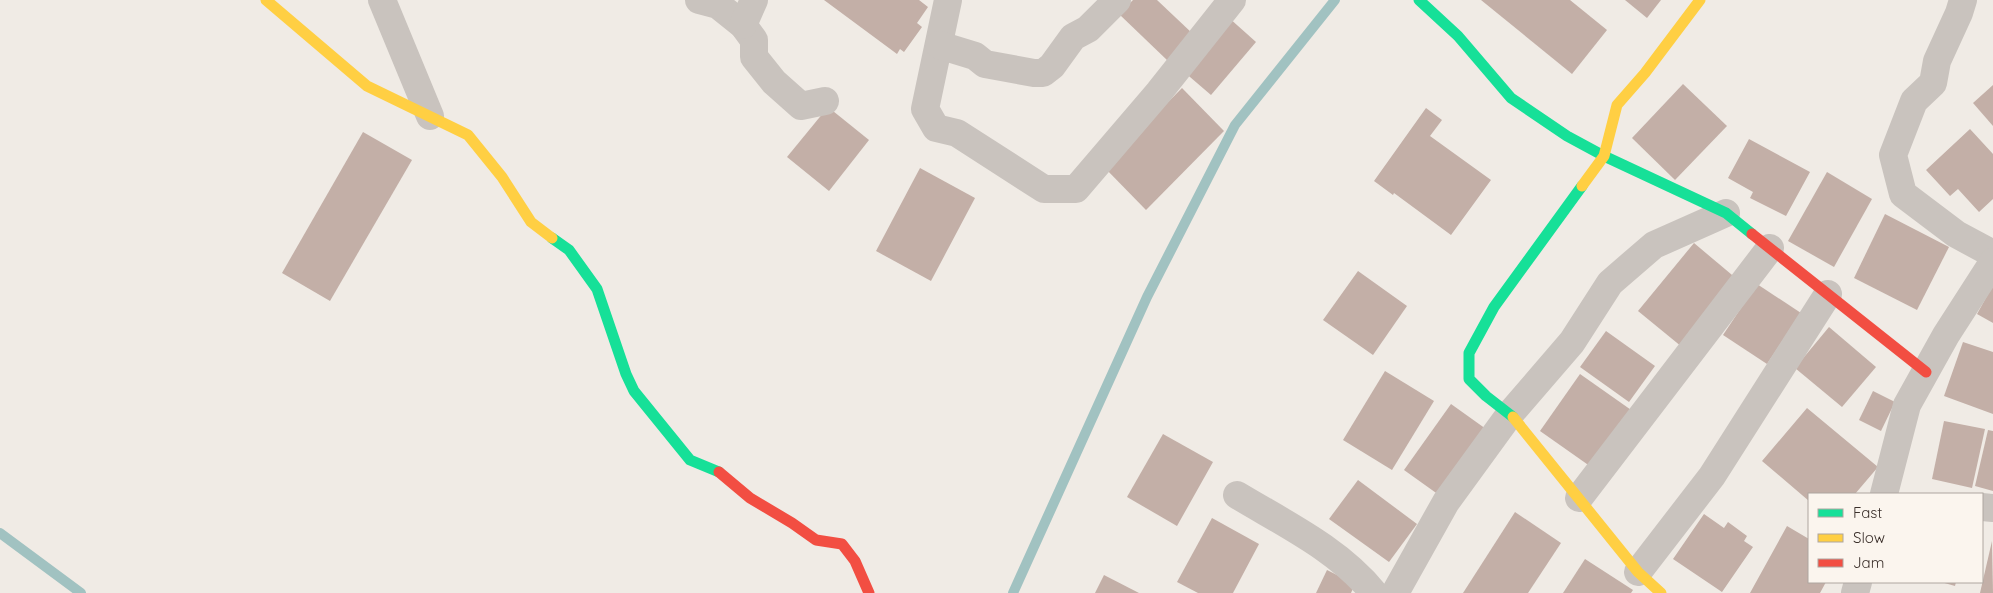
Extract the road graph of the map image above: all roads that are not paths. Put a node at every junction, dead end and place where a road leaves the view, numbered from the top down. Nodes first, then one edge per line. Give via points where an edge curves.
1 (266, 0) edge
2 (382, 0) edge
3 (699, 0) edge
4 (754, 0) edge
5 (948, 0) edge
6 (1117, 0) edge
7 (1232, 0) edge
8 (1419, 0) edge
9 (1700, 0) edge
10 (1963, 0) edge
11 (744, 25) junction
12 (939, 45) junction
13 (825, 101) dead end
14 (430, 116) junction
15 (1604, 156) junction
16 (1726, 213) junction
17 (1770, 248) junction
18 (1993, 254) edge
19 (1993, 262) edge
20 (1828, 294) junction
21 (1926, 372) junction
22 (1510, 414) junction
23 (1889, 493) edge
24 (1237, 495) dead end
25 (1579, 498) junction
26 (1638, 572) junction
27 (869, 593) edge
28 (1374, 593) edge
29 (1395, 593) edge
30 (1661, 593) edge

1 - 14 street via 367,86
2 - 14 street
3 - 11 street via 718,5
4 - 11 street
5 - 12 street
6 - 12 street via 1088,29 1073,37 1044,72 985,64 975,56
7 - 12 street via 1076,189 1044,189 958,133 936,128 925,110
8 - 15 street via 1458,36 1511,98 1566,136
9 - 15 street via 1617,105
10 - 18 street via 1937,61 1933,83 1914,100 1893,155 1904,194 1956,234
11 - 13 street via 754,40 754,57 774,82 801,106
14 - 27 street via 468,135 502,177 531,222 569,250 596,289 634,391 690,460 721,473 750,498 816,540 842,544 855,562
15 - 16 street
15 - 22 street via 1494,307 1468,353 1469,379
16 - 17 street
16 - 22 street via 1654,245 1610,283 1572,342
17 - 20 street
17 - 25 street
19 - 21 street
20 - 21 street
20 - 26 street via 1712,476
21 - 23 street via 1907,405
22 - 25 street
22 - 29 street via 1446,502
24 - 28 street via 1323,546 1360,576
25 - 26 street
26 - 30 street

